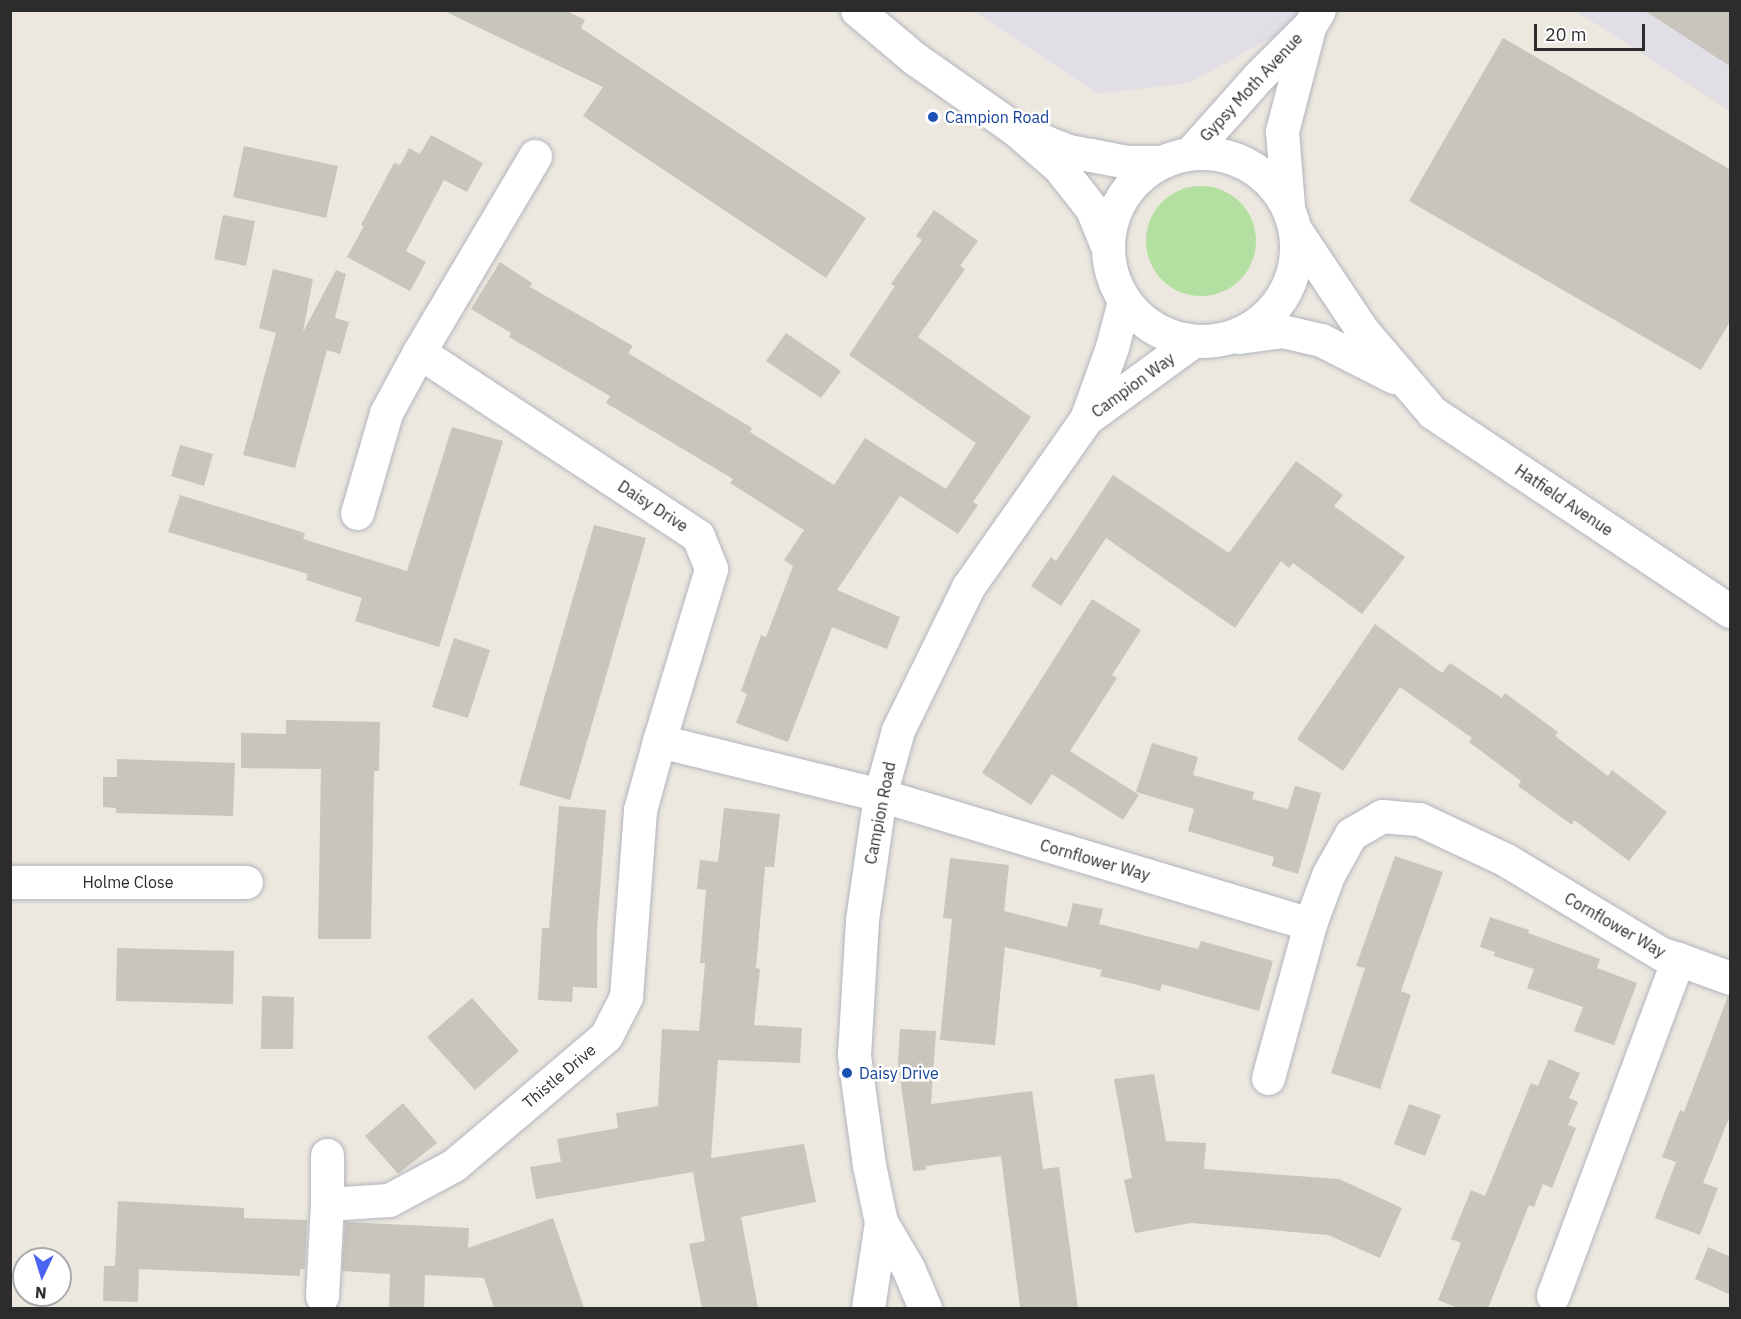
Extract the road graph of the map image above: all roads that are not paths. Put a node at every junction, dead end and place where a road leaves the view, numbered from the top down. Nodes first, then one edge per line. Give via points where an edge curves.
1 (857, 10) edge
2 (1314, 18) edge
3 (1015, 129) junction
4 (1193, 150) junction
5 (535, 156) dead end
6 (1159, 162) junction
7 (1292, 218) junction
8 (1106, 244) junction
9 (1124, 301) junction
10 (1227, 339) junction
11 (1192, 342) junction
12 (419, 352) junction
13 (1403, 381) junction
14 (1086, 419) junction
15 (357, 513) dead end
16 (1731, 611) edge
17 (659, 741) junction
18 (880, 795) junction
19 (10, 882) edge
20 (246, 882) dead end
21 (1310, 924) junction
22 (1678, 959) junction
23 (1731, 978) edge
24 (1268, 1078) dead end
25 (327, 1155) dead end
26 (327, 1204) junction
27 (880, 1222) junction
28 (322, 1296) dead end
29 (1553, 1296) dead end
30 (868, 1308) edge
31 (925, 1308) edge

1 - 3 street via 914,58
2 - 4 street, Gypsy Moth Avenue
2 - 7 street, Gypsy Moth Avenue via 1282,131
3 - 6 street via 1068,151 1126,162
3 - 8 street via 1071,181 1092,209
4 - 6 street
4 - 7 street via 1247,163 1267,177
5 - 12 street
6 - 8 street via 1136,178 1118,202
7 - 10 street via 1297,260 1284,296 1262,321
7 - 13 street, Hatfield Avenue via 1338,297
8 - 9 street via 1108,266
9 - 11 street via 1139,318 1164,334
9 - 14 street, Campion Way
10 - 11 street
10 - 13 street, Hatfield Avenue via 1282,331 1321,340
11 - 14 street, Campion Way
12 - 15 street via 386,413
12 - 17 street, Daisy Drive via 698,536 711,569
13 - 16 street, Hatfield Avenue via 1433,413
14 - 18 street, Campion Road via 968,587 898,730
17 - 18 street
17 - 26 street, Thistle Drive via 639,810 626,997 606,1036 454,1165 388,1200
18 - 21 street, Cornflower Way
18 - 27 street, Campion Road via 862,920 854,1055
19 - 20 street, Holme Close
21 - 22 street, Cornflower Way via 1328,874 1351,834 1382,816 1419,819 1506,860 1662,954
21 - 24 street, Cornflower Way
22 - 23 street
22 - 29 street, Cornflower Way
25 - 26 street
26 - 28 street
27 - 30 street, Campion Road
27 - 31 street, Campion Road via 909,1268

